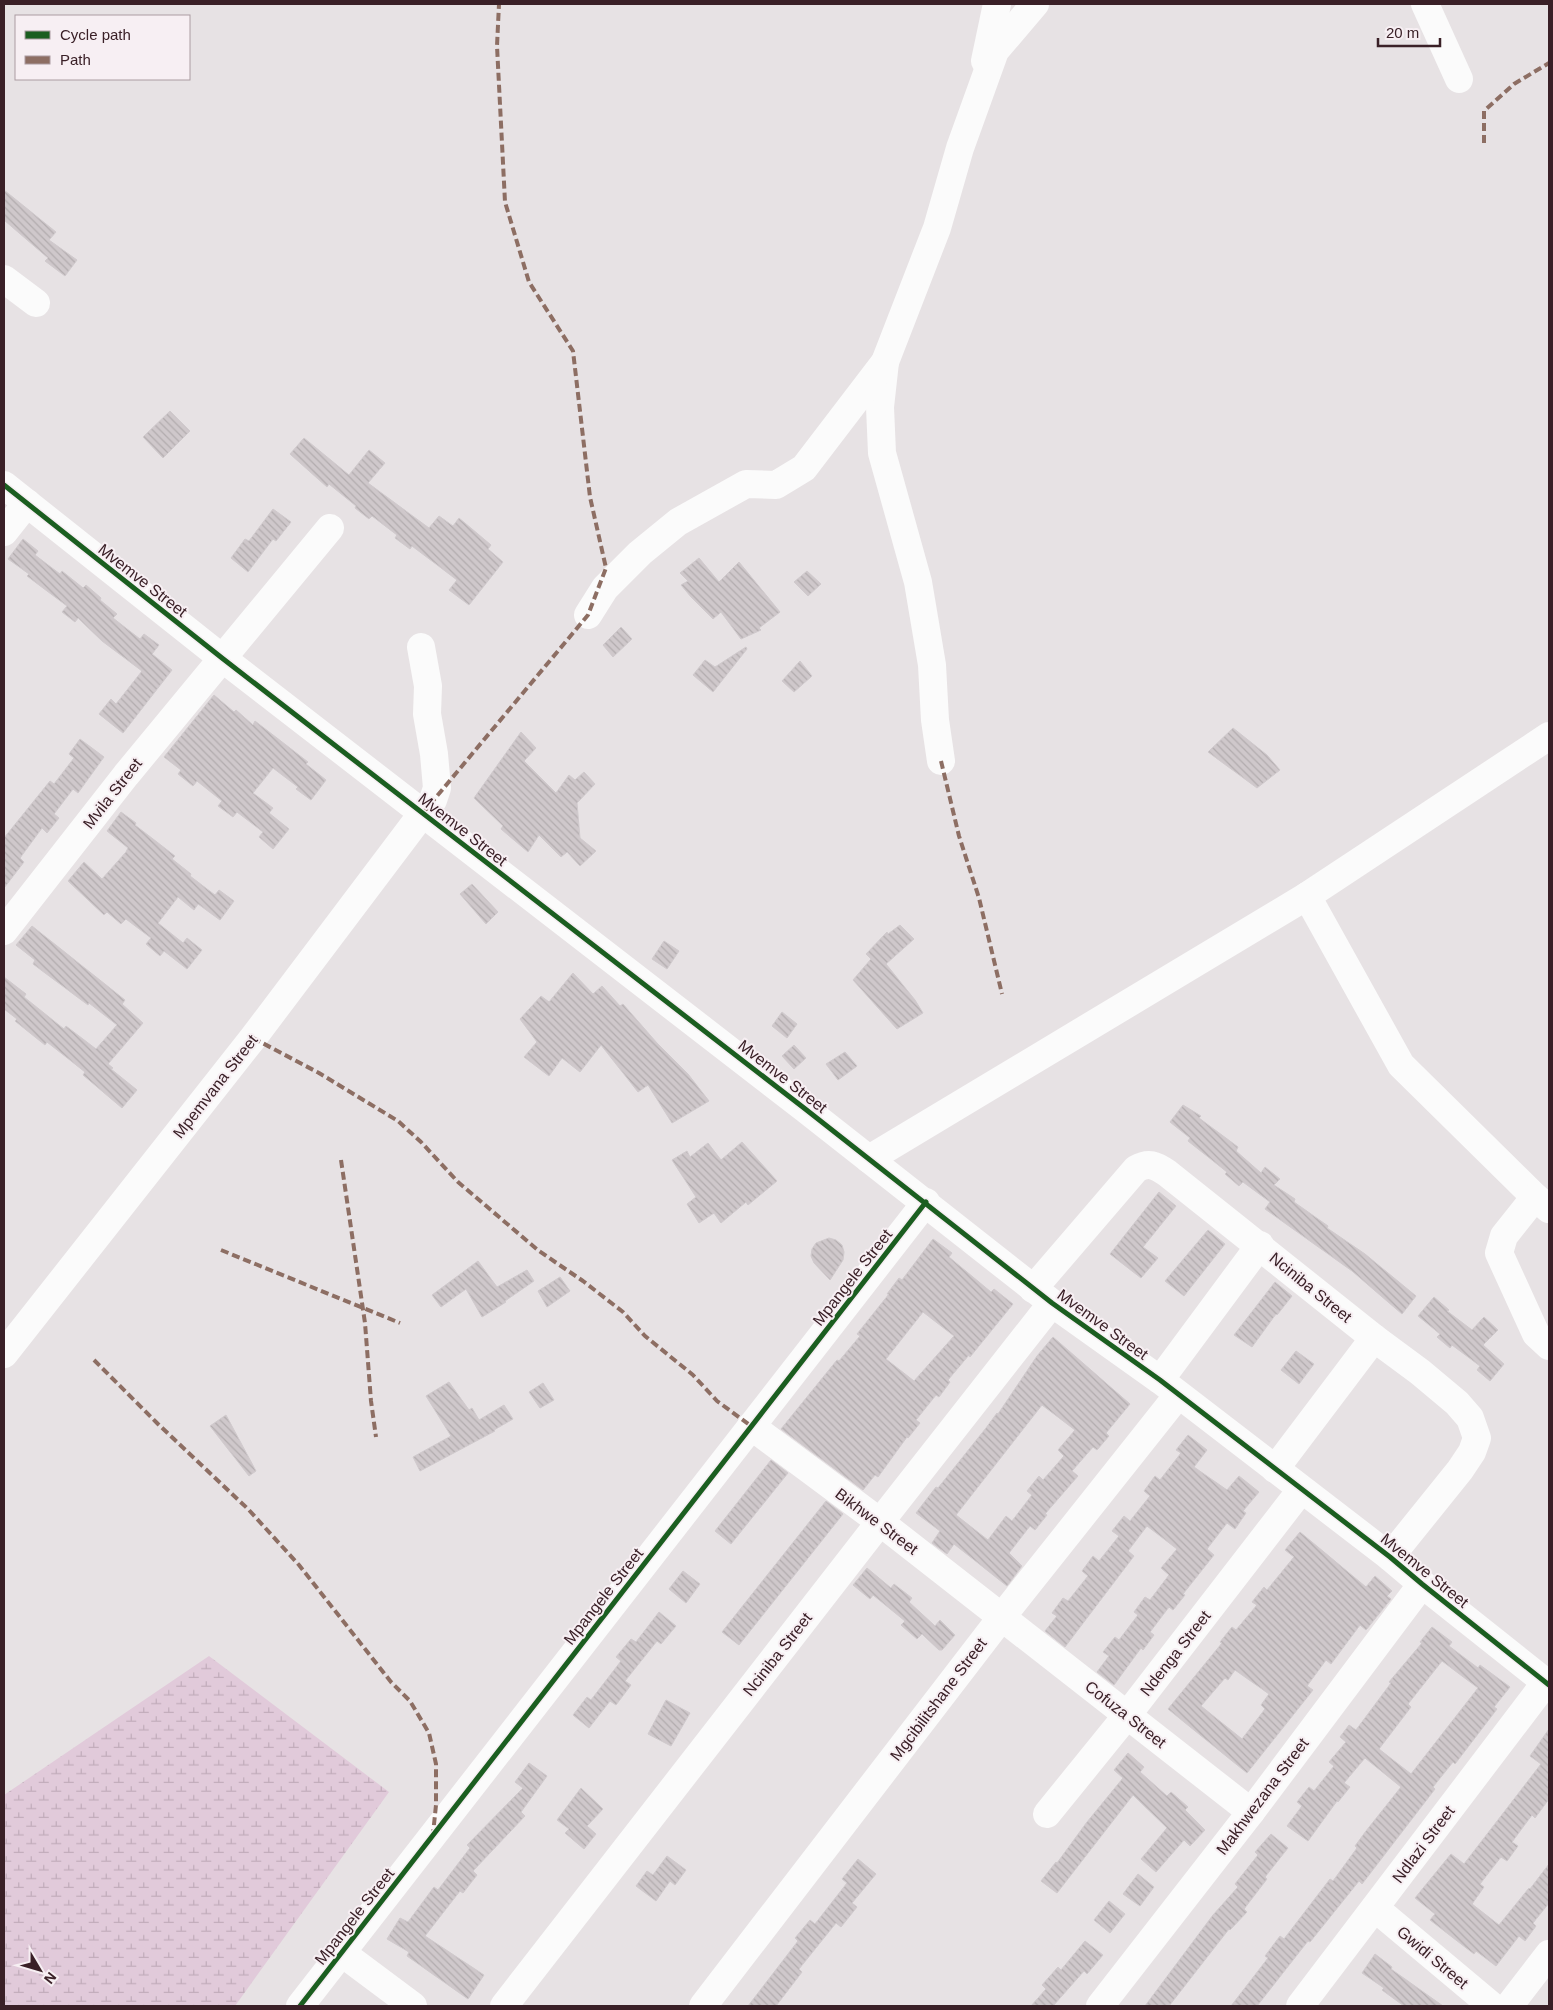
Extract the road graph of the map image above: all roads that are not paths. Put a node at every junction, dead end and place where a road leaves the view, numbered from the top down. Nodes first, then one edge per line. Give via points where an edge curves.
1 (997, 4) edge
2 (1035, 4) edge
3 (1425, 4) edge
4 (1459, 79) dead end
5 (982, 84) junction
6 (4, 280) edge
7 (36, 303) dead end
8 (884, 362) junction
9 (4, 485) edge
10 (27, 503) junction
11 (330, 528) dead end
12 (4, 532) edge
13 (588, 615) dead end
14 (421, 647) dead end
15 (222, 658) junction
16 (1549, 736) edge
17 (941, 761) dead end
18 (428, 807) junction
19 (1307, 896) junction
20 (8, 917) edge
21 (869, 1159) junction
22 (926, 1202) junction
23 (1542, 1203) edge
24 (1260, 1245) junction
25 (1042, 1296) junction
26 (1374, 1338) junction
27 (1549, 1346) edge
28 (4, 1354) edge
29 (1169, 1388) junction
30 (751, 1426) junction
31 (1275, 1469) junction
32 (1301, 1490) junction
33 (880, 1522) junction
34 (1390, 1557) junction
35 (1422, 1584) junction
36 (1000, 1618) junction
37 (1548, 1683) edge
38 (1128, 1714) junction
39 (1250, 1812) junction
40 (1047, 1814) dead end
41 (1375, 1908) junction
42 (342, 1953) junction
43 (1549, 1954) edge
44 (300, 2006) edge
45 (413, 2006) edge
46 (504, 2006) edge
47 (703, 2006) edge
48 (1100, 2006) edge
49 (1300, 2006) edge
50 (1492, 2006) edge
51 (1509, 2006) edge

1 - 5 street
2 - 5 street via 995,51
3 - 4 street
5 - 8 street via 937,228
6 - 7 street
8 - 13 street via 804,468 776,485 746,484 678,522 605,588
8 - 17 street via 880,407 882,453 918,582 932,665
9 - 10 street, Mvemve Street
10 - 12 street
10 - 15 street, Mvemve Street
11 - 15 street, Mvila Street
14 - 18 street via 428,686 427,714 437,788
15 - 18 street, Mvemve Street via 364,766
15 - 20 street, Mvila Street
16 - 19 street
18 - 21 street, Mvemve Street
18 - 28 street, Mpemvana Street via 253,1038
19 - 21 street
19 - 23 street via 1401,1065
21 - 22 street, Mvemve Street
22 - 25 street, Mvemve Street
22 - 30 street, Mpangele Street
23 - 27 street via 1504,1236 1499,1253 1536,1334
24 - 25 street, Nciniba Street via 1167,1173 1151,1164 1144,1164 1136,1169
24 - 26 street, Nciniba Street
24 - 29 street, Mgcibilitshane Street
25 - 29 street, Mvemve Street
25 - 33 street, Nciniba Street
26 - 31 street
26 - 34 street, Nciniba Street via 1457,1403 1470,1418 1477,1438 1460,1470
29 - 31 street, Mvemve Street
29 - 36 street, Mgcibilitshane Street
30 - 33 street, Bikhwe Street
30 - 42 street, Mpangele Street
31 - 32 street, Mvemve Street
32 - 34 street, Mvemve Street
32 - 38 street, Ndenga Street
33 - 36 street, Bikhwe Street
33 - 46 street, Nciniba Street
34 - 35 street, Mvemve Street
35 - 37 street, Mvemve Street
35 - 39 street, Makhwezana Street
36 - 38 street, Cofuza Street
36 - 47 street, Mgcibilitshane Street
37 - 41 street, Ndlazi Street
38 - 39 street, Cofuza Street
38 - 40 street, Ndenga Street
39 - 48 street, Makhwezana Street
41 - 49 street, Ndlazi Street
41 - 50 street, Gwidi Street
42 - 44 street, Mpangele Street
42 - 45 street, Mpangele Street
43 - 51 street

